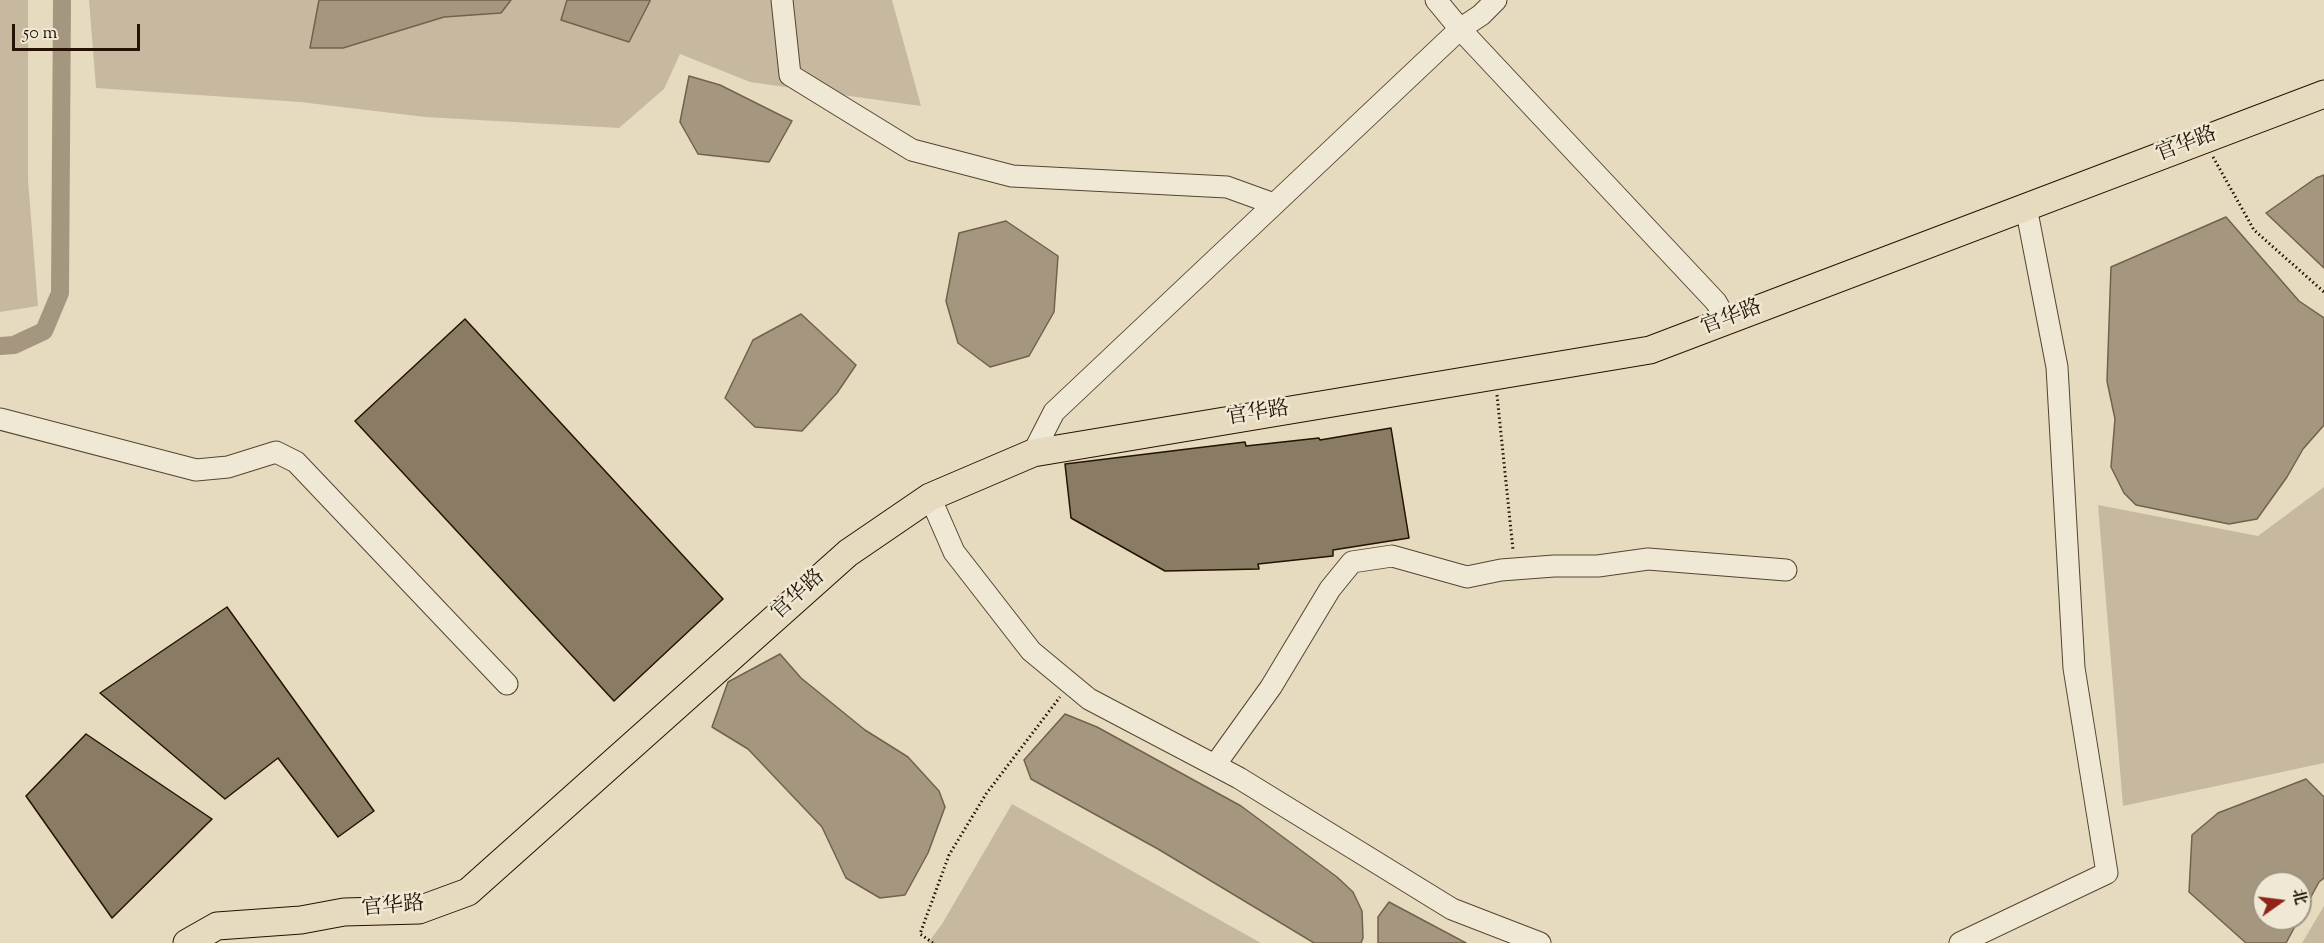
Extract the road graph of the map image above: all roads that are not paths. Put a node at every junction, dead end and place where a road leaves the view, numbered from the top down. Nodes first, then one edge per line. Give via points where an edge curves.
1 (782, 0) edge
2 (1436, 0) edge
3 (1496, 0) edge
4 (1460, 29) junction
5 (2324, 94) edge
6 (1274, 204) junction
7 (2026, 207) junction
8 (1727, 321) junction
9 (0, 419) edge
10 (1033, 453) junction
11 (930, 497) junction
12 (1786, 570) dead end
13 (507, 684) dead end
14 (1215, 765) junction
15 (302, 920) junction
16 (187, 943) edge
17 (258, 943) edge
18 (1540, 943) edge
19 (1959, 943) edge

1 - 6 street via 790,75 912,150 1012,176 1227,187
2 - 4 street
3 - 4 street
4 - 6 street
4 - 8 street via 1716,302
5 - 7 main road, 官华路
6 - 10 street via 1054,412
7 - 8 main road, 官华路
7 - 19 street via 2057,367 2074,668 2107,873
8 - 10 main road, 官华路 via 1650,350
9 - 13 street via 196,470 228,467 276,452 296,462
10 - 11 main road, 官华路
11 - 14 street via 954,552 1030,651 1089,699
11 - 15 main road, 官华路 via 848,553 468,892 419,910 344,912
12 - 14 street via 1648,559 1598,566 1515,569 1467,577 1392,556 1352,562 1330,589 1271,687
14 - 18 street via 1452,909
15 - 16 main road, 官华路 via 217,926
15 - 17 main road, 官华路

